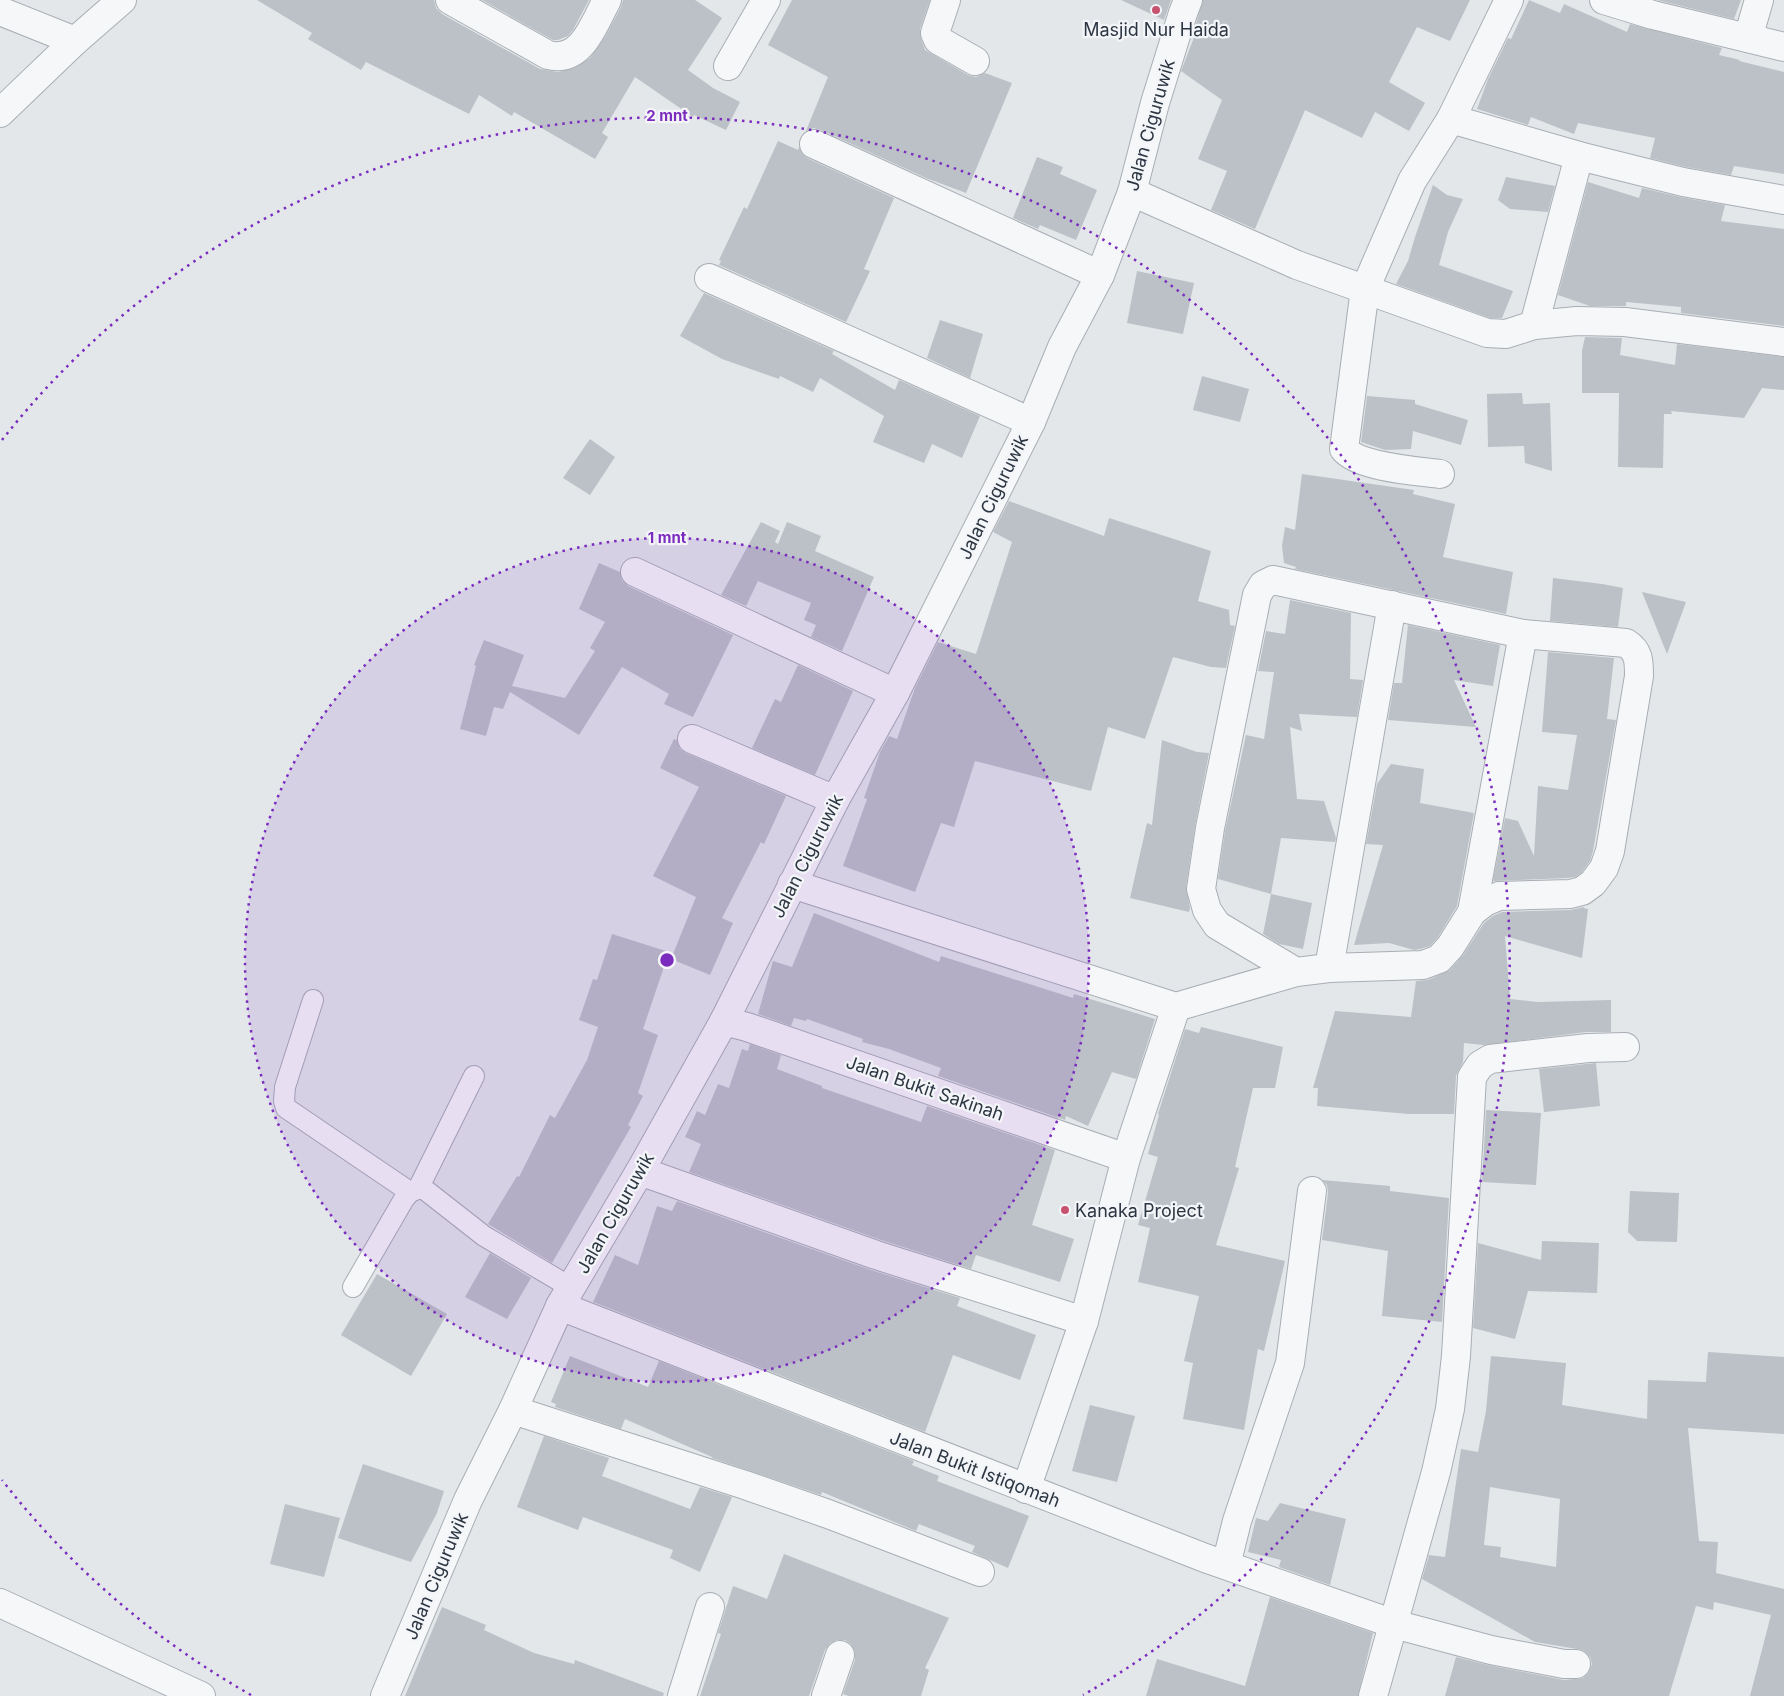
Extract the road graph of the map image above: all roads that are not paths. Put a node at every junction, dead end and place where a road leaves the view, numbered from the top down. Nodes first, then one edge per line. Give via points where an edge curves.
1 (122, 0) edge
2 (450, 0) edge
3 (607, 0) edge
4 (766, 0) edge
5 (946, 0) edge
6 (1188, 0) edge
7 (1509, 0) edge
8 (1607, 0) edge
9 (1760, 0) edge
10 (0, 11) edge
11 (1748, 38) junction
12 (75, 41) junction
13 (1784, 47) edge
14 (975, 61) dead end
15 (728, 66) dead end
16 (0, 113) edge
17 (1451, 119) junction
18 (814, 144) dead end
19 (1579, 156) junction
20 (1132, 192) junction
21 (1784, 200) edge
22 (1100, 275) junction
23 (709, 278) dead end
24 (1365, 289) junction
25 (1534, 325) junction
26 (1784, 342) edge
27 (1031, 422) junction
28 (1440, 474) dead end
29 (635, 572) dead end
30 (1392, 605) junction
31 (1523, 634) junction
32 (895, 693) junction
33 (692, 739) dead end
34 (835, 800) junction
35 (792, 884) junction
36 (1472, 912) junction
37 (1329, 968) junction
38 (1296, 972) junction
39 (313, 1000) dead end
40 (1176, 1007) junction
41 (724, 1021) junction
42 (1625, 1047) dead end
43 (474, 1076) dead end
44 (1126, 1158) junction
45 (640, 1171) junction
46 (414, 1190) junction
47 (1312, 1191) dead end
48 (353, 1287) dead end
49 (565, 1297) junction
50 (1084, 1321) junction
51 (513, 1410) junction
52 (1026, 1489) junction
53 (1226, 1565) junction
54 (980, 1572) dead end
55 (0, 1603) edge
56 (710, 1607) dead end
57 (1394, 1624) junction
58 (840, 1655) dead end
59 (1576, 1664) dead end
60 (202, 1696) edge
61 (385, 1696) edge
62 (682, 1696) edge
63 (826, 1696) edge
64 (1373, 1696) edge

1 - 12 street
2 - 3 street via 555,57 573,53 580,47
4 - 15 street
5 - 14 street via 935,33 938,40
6 - 20 street, Jalan Ciguruwik via 1155,103
7 - 17 street
8 - 11 street via 1653,15
9 - 11 street
10 - 12 street
11 - 13 street
12 - 16 street
17 - 19 street
17 - 24 street via 1417,170
18 - 22 street
19 - 21 street via 1683,182
19 - 25 street
20 - 22 street, Jalan Ciguruwik
20 - 24 street via 1297,265
22 - 27 street, Jalan Ciguruwik via 1062,347
23 - 27 street
24 - 25 street via 1487,333 1506,334
24 - 28 street via 1344,449 1348,454 1380,466
25 - 26 street via 1577,321 1625,322
27 - 32 street, Jalan Ciguruwik
29 - 32 street
30 - 31 street
30 - 37 street
30 - 38 street via 1273,580 1263,585 1257,595 1210,828 1202,889 1207,910 1217,925
31 - 36 street
31 - 36 street via 1626,642 1637,652 1639,676 1610,851 1604,868 1593,883 1582,890 1570,894 1500,896
32 - 34 street, Jalan Ciguruwik
33 - 34 street
34 - 35 street, Jalan Ciguruwik
35 - 40 street
35 - 41 street, Jalan Ciguruwik
36 - 37 street via 1439,959 1423,965
37 - 38 street
38 - 40 street
39 - 46 lane, Jalan Bukit Istiqomah via 285,1087 286,1108
40 - 44 street
41 - 44 street, Jalan Bukit Sakinah via 747,1026
41 - 45 street, Jalan Ciguruwik
42 - 57 street via 1490,1059 1480,1065 1472,1077 1450,1409
43 - 46 lane
44 - 50 street
45 - 49 street, Jalan Ciguruwik
45 - 50 street via 876,1255
46 - 48 lane via 404,1199
46 - 49 lane, Jalan Bukit Istiqomah via 424,1189 434,1196
47 - 53 street via 1290,1363 1237,1521
49 - 51 street, Jalan Ciguruwik
49 - 52 street, Jalan Bukit Istiqomah
50 - 52 street
51 - 54 street via 828,1514
51 - 61 street, Jalan Ciguruwik via 468,1500
52 - 53 street, Jalan Bukit Istiqomah
53 - 57 street, Jalan Bukit Istiqomah
55 - 60 street
56 - 62 street
57 - 59 street, Jalan Bukit Istiqomah via 1491,1650
57 - 64 street
58 - 63 street

